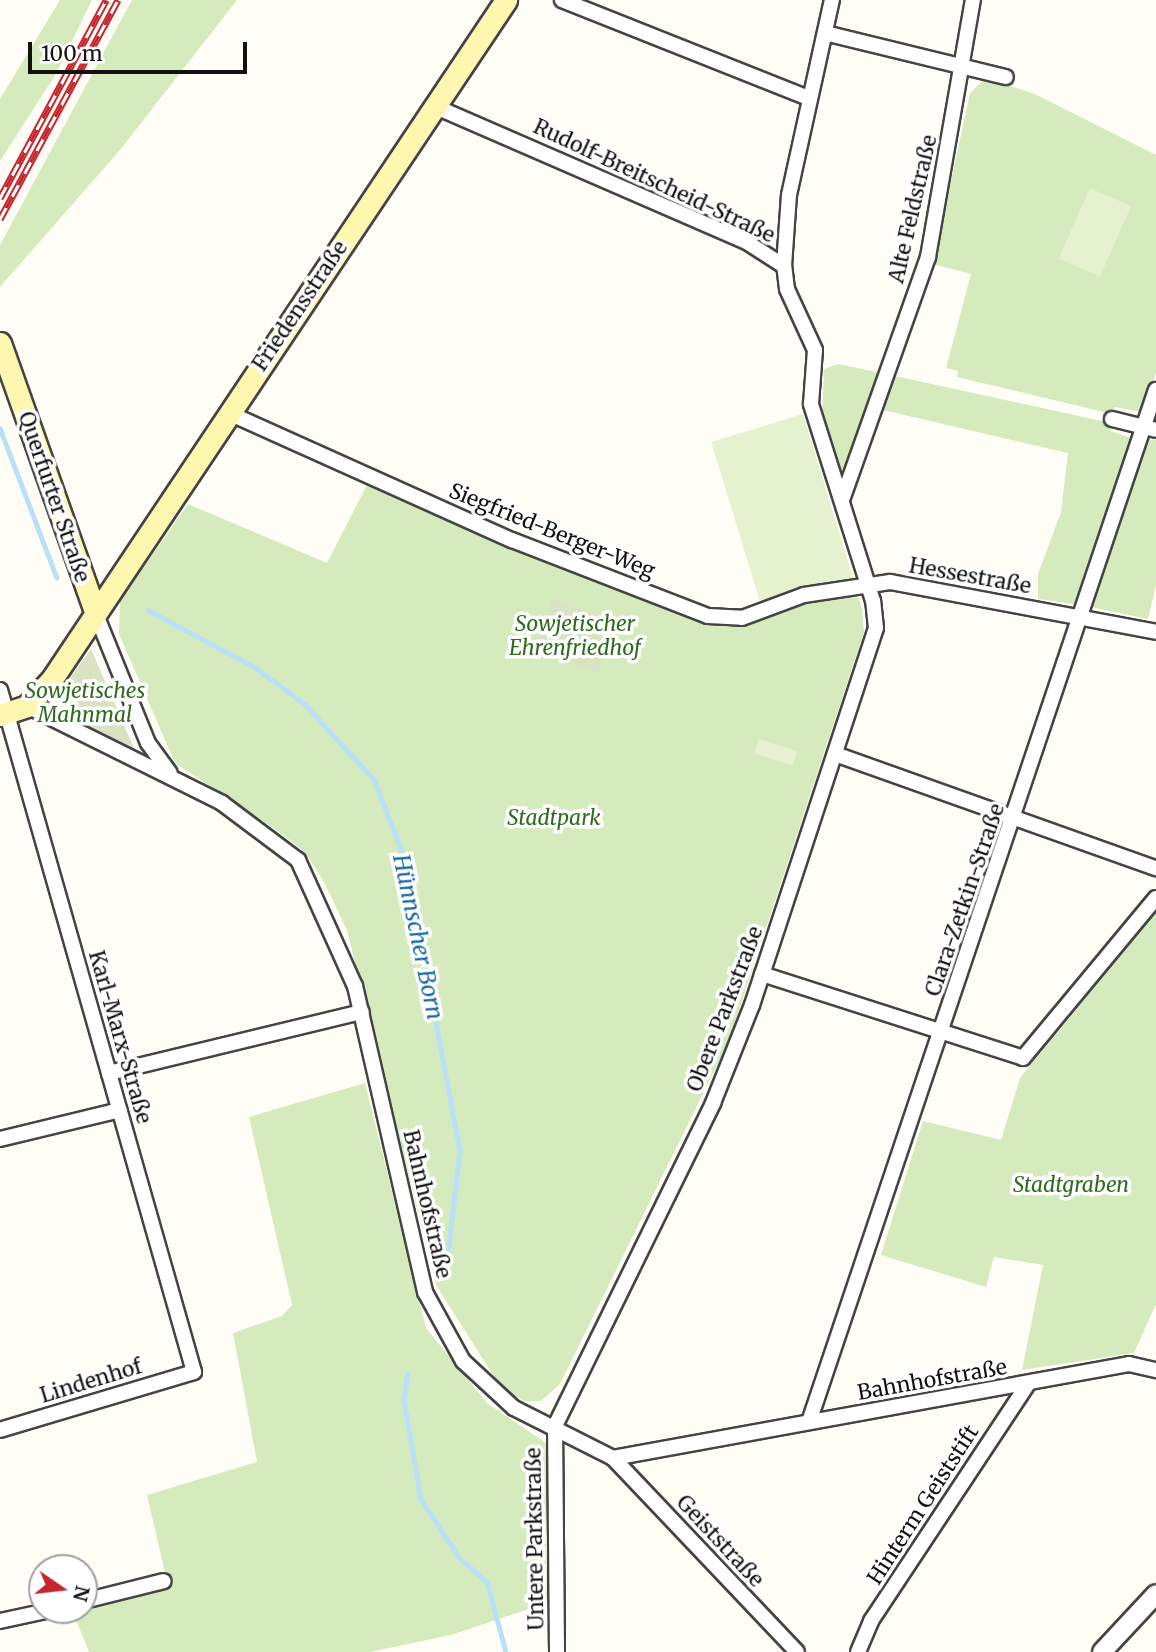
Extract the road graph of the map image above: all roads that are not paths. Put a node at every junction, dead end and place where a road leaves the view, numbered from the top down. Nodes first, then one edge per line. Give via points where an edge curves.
1 (506, 0) edge
2 (562, 0) edge
3 (832, 0) edge
4 (972, 0) edge
5 (825, 33) junction
6 (965, 65) junction
7 (1006, 78) dead end
8 (808, 98) junction
9 (434, 106) junction
10 (784, 265) junction
11 (0, 343) edge
12 (1156, 390) edge
13 (231, 414) junction
14 (1112, 419) dead end
15 (1149, 428) edge
16 (842, 500) junction
17 (868, 588) junction
18 (95, 612) junction
19 (1079, 617) junction
20 (1156, 632) edge
21 (0, 690) edge
22 (27, 706) junction
23 (2, 714) edge
24 (835, 754) junction
25 (173, 777) junction
26 (1015, 820) junction
27 (1156, 868) edge
28 (1156, 898) edge
29 (762, 974) junction
30 (362, 1012) junction
31 (940, 1036) junction
32 (109, 1073) junction
33 (120, 1110) junction
34 (0, 1139) edge
35 (1156, 1370) edge
36 (194, 1371) joint
37 (1028, 1384) junction
38 (809, 1422) junction
39 (555, 1426) junction
40 (0, 1430) edge
41 (613, 1458) junction
42 (164, 1581) dead end
43 (1156, 1594) edge
44 (98, 1598) edge
45 (28, 1615) edge
46 (0, 1621) edge
47 (556, 1652) edge
48 (797, 1652) edge
49 (858, 1652) edge
50 (1102, 1652) edge

1 - 9 main road, Friedensstraße
2 - 8 street
3 - 5 street
4 - 6 street, Alte Feldstraße
5 - 6 street
5 - 8 street
6 - 7 street
6 - 16 street, Alte Feldstraße via 928,257
8 - 10 street via 789,195
9 - 10 street, Rudolf-Breitscheid-Straße via 745,241
9 - 13 main road, Friedensstraße
10 - 16 street, Rudolf-Breitscheid-Straße via 787,289 815,350 811,404
11 - 18 main road, Querfurter Straße
12 - 15 street, Clara-Zetkin-Straße
13 - 17 street, Siegfried-Berger-Weg via 366,475 708,616 742,618 804,595
13 - 18 main road, Friedensstraße
14 - 15 street
15 - 19 street, Clara-Zetkin-Straße
16 - 17 street
17 - 19 street, Hessestraße via 890,582
17 - 24 street, Obere Parkstraße via 876,628
18 - 22 main road, Friedensstraße
18 - 25 street, Bahnhofstraße via 148,743
19 - 20 street, Hessestraße
19 - 26 street, Clara-Zetkin-Straße
21 - 23 street, Karl-Marx-Straße
22 - 23 main road
22 - 25 street, Bahnhofstraße
23 - 32 street, Karl-Marx-Straße
24 - 26 street
24 - 29 street, Obere Parkstraße
25 - 30 street, Bahnhofstraße via 222,803 298,860 346,957
26 - 27 street
26 - 31 street, Clara-Zetkin-Straße
28 - 31 street via 1023,1058
29 - 31 street
29 - 39 street, Obere Parkstraße via 713,1103
30 - 32 street
30 - 39 street, Bahnhofstraße via 425,1292 463,1361 514,1408
31 - 38 street, Clara-Zetkin-Straße
32 - 33 street, Karl-Marx-Straße
33 - 34 street
33 - 36 street, Karl-Marx-Straße
35 - 37 street, Bahnhofstraße via 1129,1364
36 - 40 street, Lindenhof
37 - 38 street, Bahnhofstraße
37 - 49 street, Hinterm Geiststift via 871,1621
38 - 41 street, Bahnhofstraße
39 - 41 street, Bahnhofstraße
39 - 47 street, Untere Parkstraße
41 - 48 street, Geiststraße
42 - 44 street
43 - 50 street
45 - 46 street

